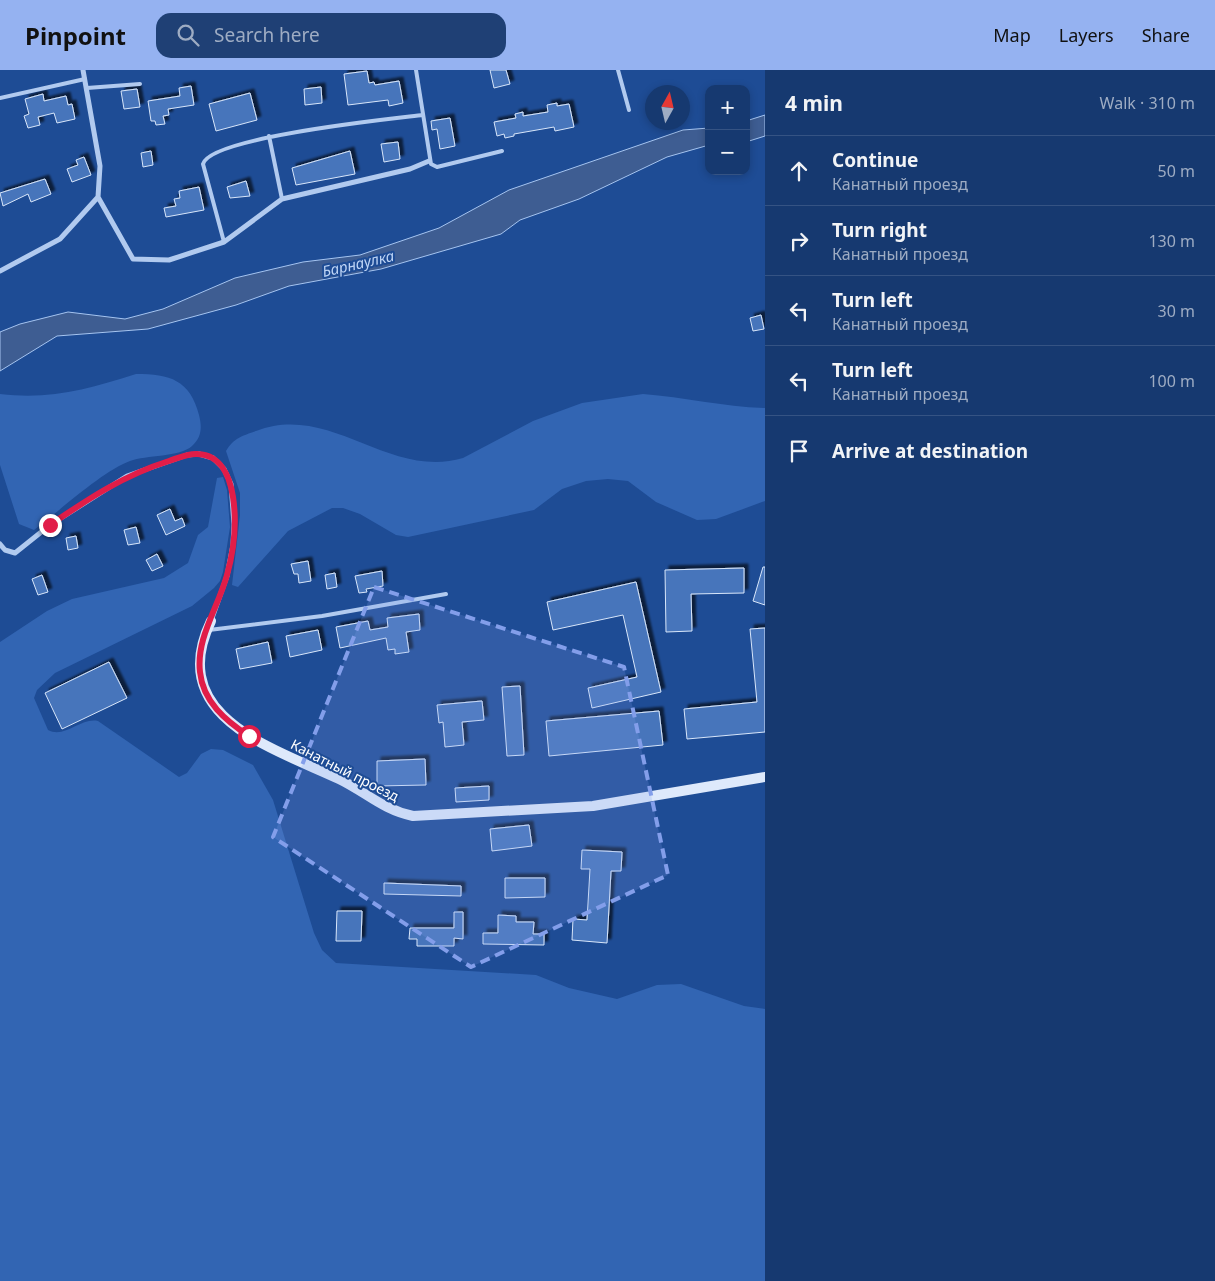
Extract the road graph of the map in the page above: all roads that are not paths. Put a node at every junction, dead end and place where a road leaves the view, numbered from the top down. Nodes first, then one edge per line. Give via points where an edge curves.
1 (83, 70) edge
2 (416, 70) edge
3 (618, 70) edge
4 (85, 79) junction
5 (140, 84) dead end
6 (87, 88) junction
7 (0, 98) edge
8 (629, 110) dead end
9 (423, 115) junction
10 (269, 136) junction
11 (502, 151) dead end
12 (429, 161) junction
13 (98, 197) junction
14 (282, 199) junction
15 (224, 242) junction
16 (0, 271) edge
17 (0, 544) edge
18 (446, 594) dead end
19 (209, 626) junction
20 (765, 776) edge

1 - 4 street
2 - 9 lane
3 - 8 lane
4 - 6 street
4 - 7 lane
5 - 6 lane
6 - 13 street via 100,166
9 - 10 lane
9 - 12 lane
10 - 14 lane
10 - 15 lane via 217,152 204,160
11 - 12 lane via 437,167
12 - 14 street via 410,169
13 - 15 street via 133,259 169,260
13 - 16 street via 60,239
14 - 15 street
17 - 19 street, Канатный проезд via 5,550 15,553 57,520 127,476 187,455 213,458 224,469 231,484 234,505 233,545 227,576
18 - 19 lane via 322,616
19 - 20 street, Канатный проезд via 200,653 200,674 215,709 228,722 273,749 362,792 395,812 413,816 593,806

